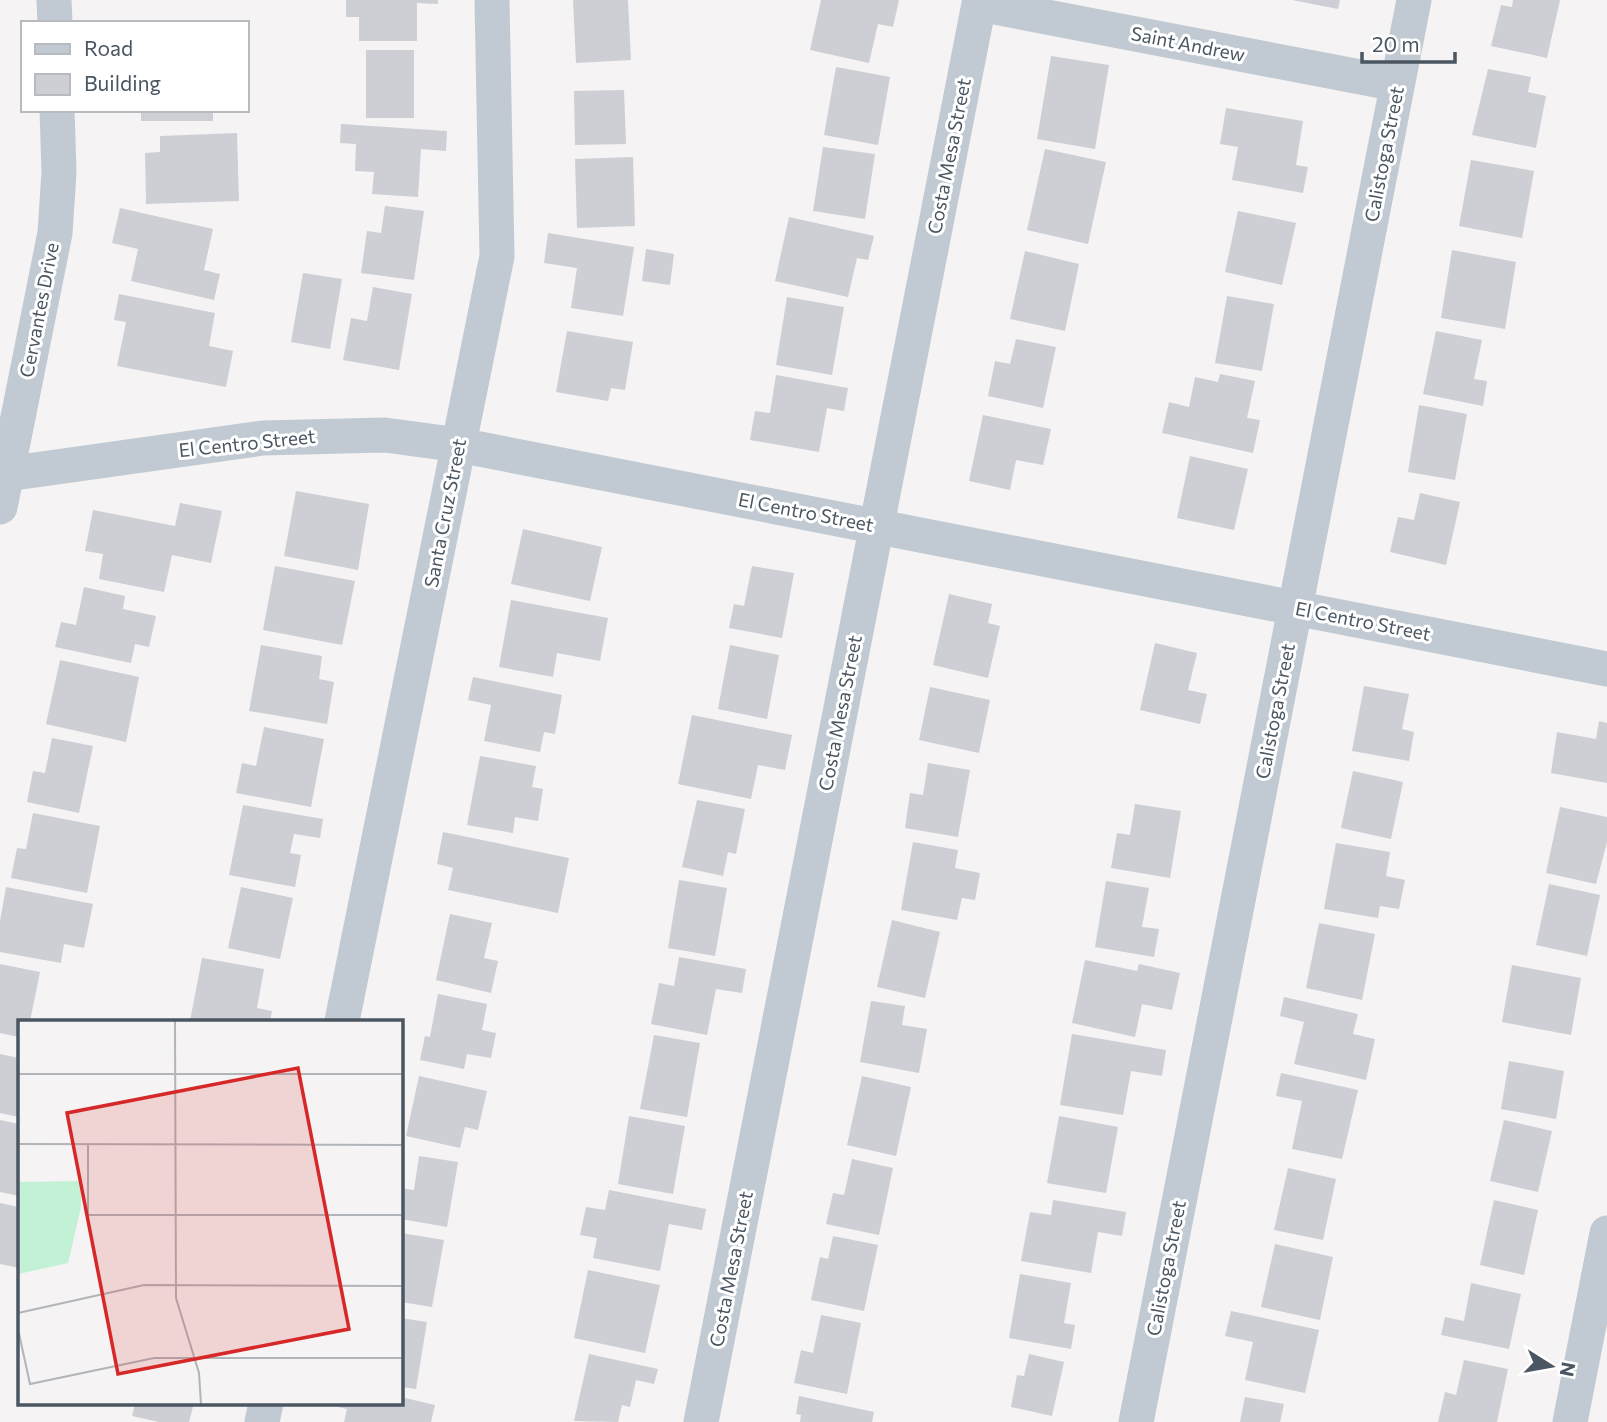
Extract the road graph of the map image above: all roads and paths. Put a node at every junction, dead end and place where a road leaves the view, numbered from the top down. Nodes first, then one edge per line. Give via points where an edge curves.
1 (54, 0) edge
2 (492, 0) edge
3 (1414, 0) edge
4 (979, 4) joint
5 (55, 21) edge
6 (1397, 84) junction
7 (57, 112) edge
8 (459, 445) junction
9 (2, 486) edge
10 (876, 525) junction
11 (1295, 608) junction
12 (1607, 669) edge
13 (342, 1020) edge
14 (1607, 1233) edge
15 (266, 1404) edge
16 (262, 1422) edge
17 (701, 1422) edge
18 (1136, 1422) edge
19 (1570, 1422) edge

1 - 5 street
2 - 8 street, Santa Cruz Street via 496,256
3 - 6 street, Calistoga Street
4 - 6 street, Saint Andrew
4 - 10 street, Costa Mesa Street
6 - 11 street, Calistoga Street
7 - 9 street, Cervantes Drive via 55,233
8 - 9 street, El Centro Street via 385,435 263,439
8 - 10 street, El Centro Street
8 - 13 street, Santa Cruz Street
10 - 11 street, El Centro Street
10 - 17 street, Costa Mesa Street
11 - 12 street, El Centro Street
11 - 18 street, Calistoga Street
14 - 19 street
15 - 16 street

